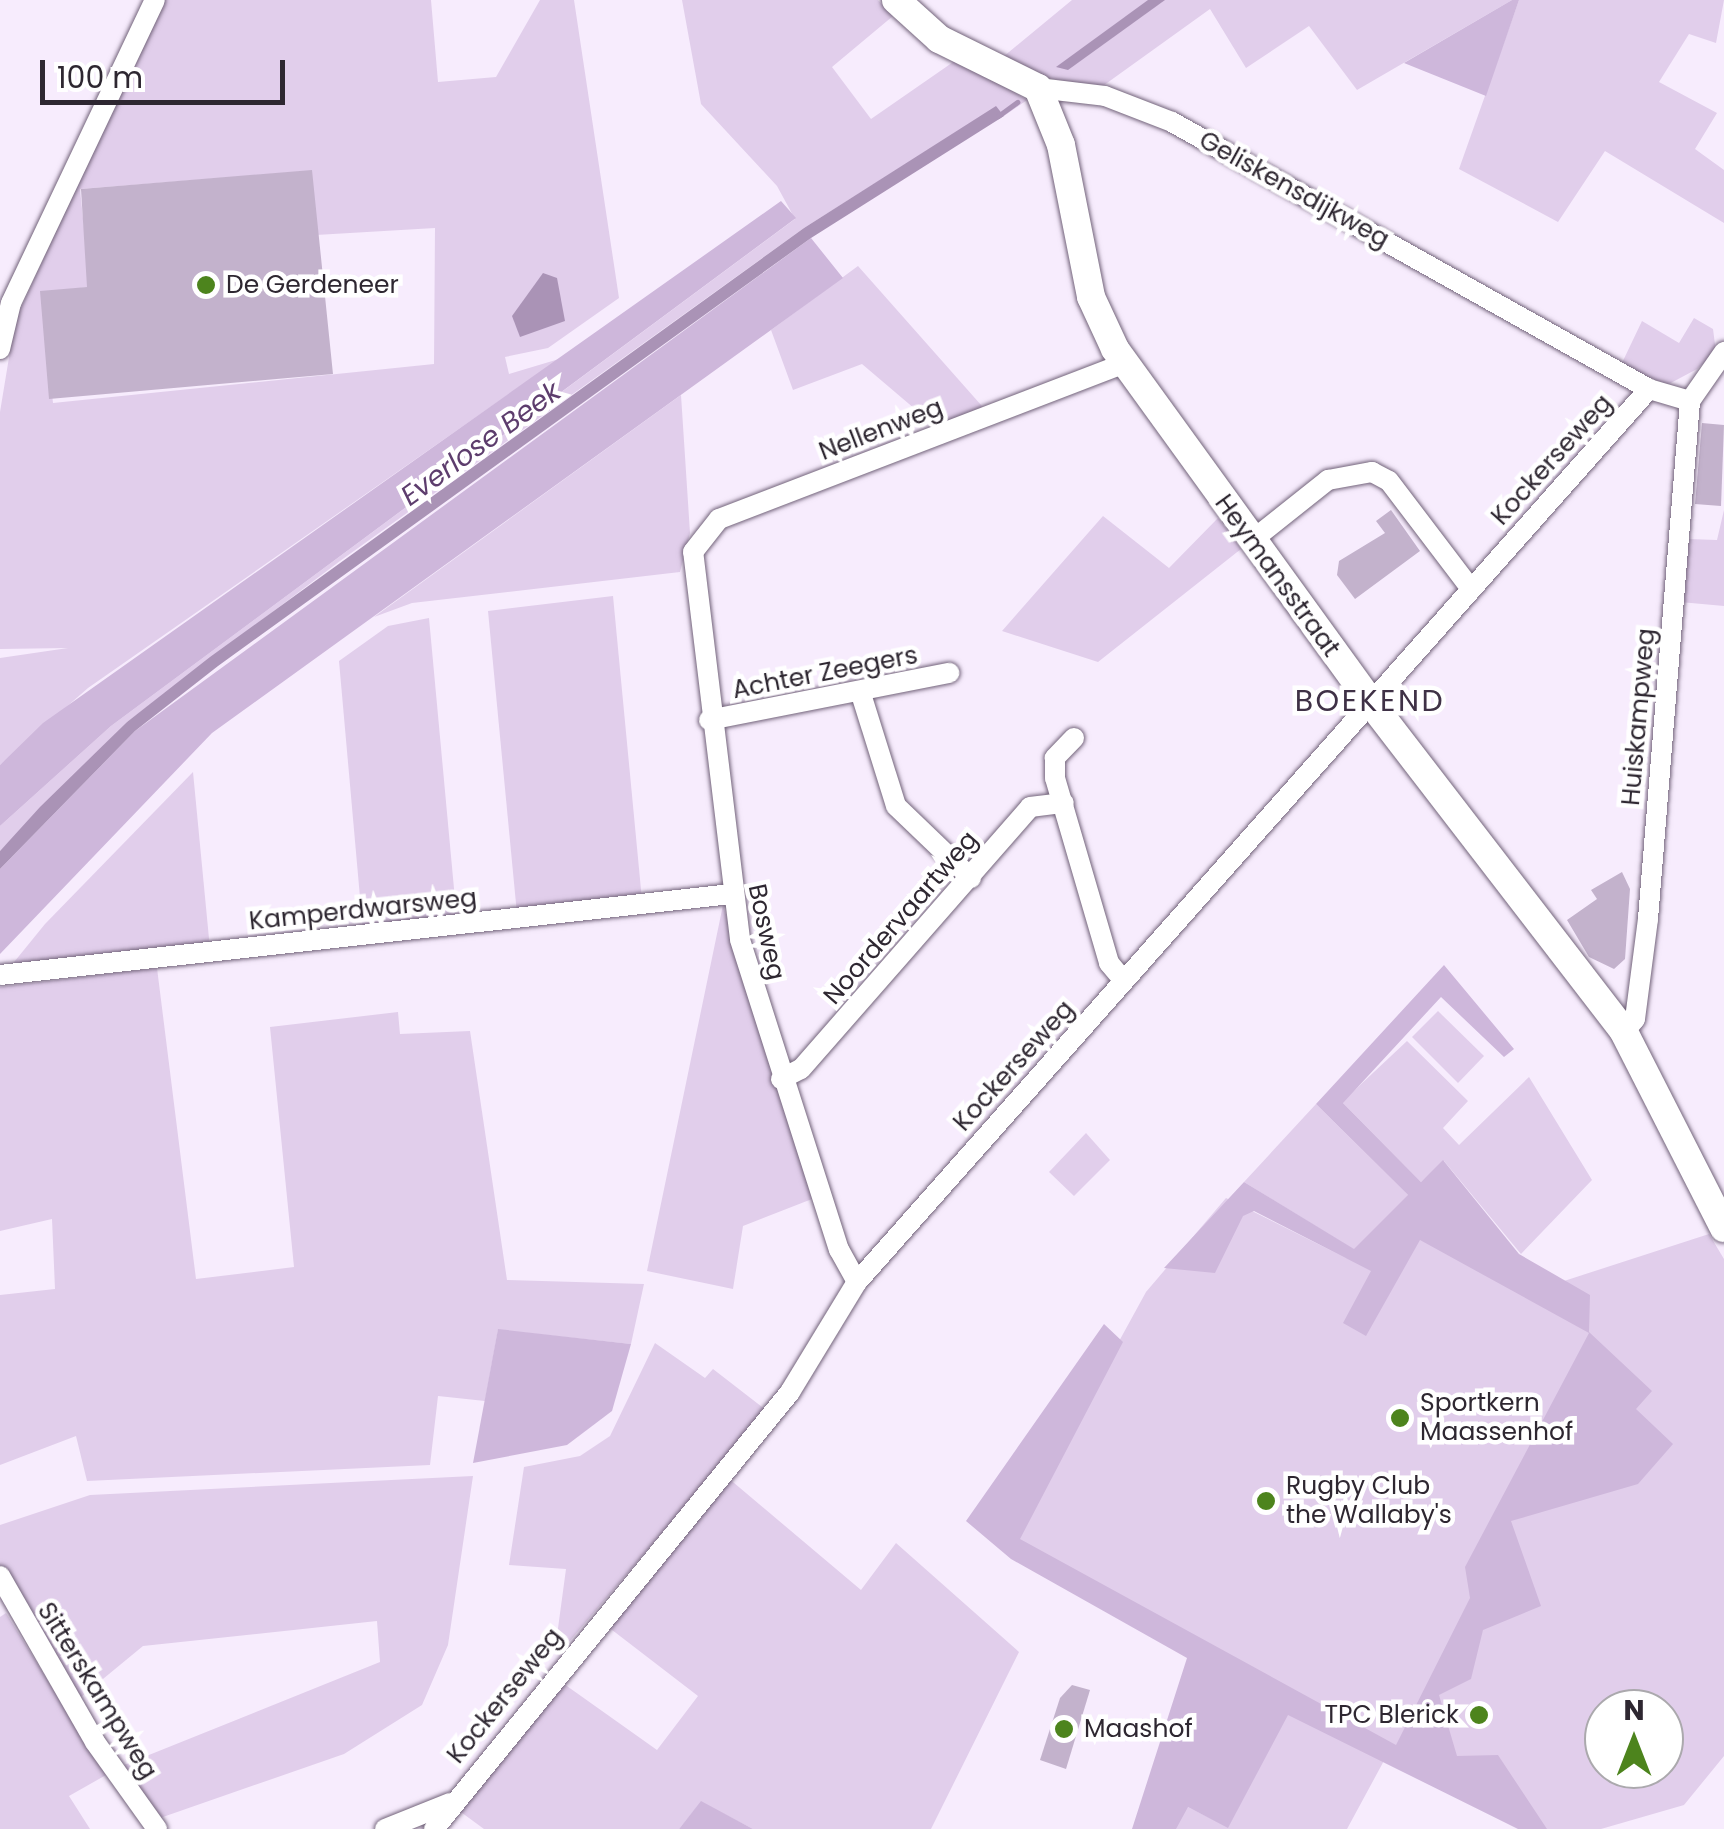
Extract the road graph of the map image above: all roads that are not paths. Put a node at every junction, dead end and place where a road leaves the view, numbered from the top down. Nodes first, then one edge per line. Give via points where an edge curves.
1 (155, 0) edge
2 (896, 0) edge
3 (1038, 88) junction
4 (0, 349) edge
5 (1724, 352) edge
6 (1125, 363) junction
7 (1649, 389) junction
8 (1690, 400) junction
9 (1250, 542) junction
10 (692, 576) joint
11 (1472, 589) junction
12 (949, 673) dead end
13 (861, 694) junction
14 (1371, 703) junction
15 (709, 720) junction
16 (1074, 738) dead end
17 (1064, 803) junction
18 (971, 878) junction
19 (731, 894) junction
20 (0, 975) edge
21 (1124, 981) junction
22 (1624, 1032) junction
23 (780, 1080) junction
24 (1724, 1228) edge
25 (857, 1282) junction
26 (0, 1576) edge
27 (450, 1804) junction
28 (157, 1829) edge
29 (385, 1829) edge
30 (434, 1829) edge

1 - 4 street via 11,303
2 - 3 street, Geliskensdijkweg via 939,38
3 - 6 street, Heymansstraat via 1061,145 1091,297
3 - 7 street, Geliskensdijkweg via 1105,96 1172,122
5 - 8 street
6 - 9 street, Heymansstraat
6 - 10 street, Nellenweg via 719,519 704,530
7 - 8 street, Geliskensdijkweg
7 - 11 street, Kockerseweg
8 - 22 street, Huiskampweg via 1648,919 1635,1018
9 - 11 street via 1328,480 1372,472 1389,481
9 - 14 street, Heymansstraat
10 - 15 street, Bosweg
11 - 14 street, Kockerseweg
12 - 13 street, Achter Zeegers
13 - 15 street, Achter Zeegers
13 - 18 street via 896,806
14 - 21 street, Kockerseweg
14 - 22 street, Heymansstraat
15 - 19 street, Bosweg
16 - 17 street via 1056,758
17 - 18 street, Noordervaartweg via 1030,807
17 - 21 street via 1109,963
18 - 23 street, Noordervaartweg via 801,1069
19 - 20 street, Kamperdwarsweg
19 - 23 street, Bosweg
21 - 25 street, Kockerseweg
22 - 24 street, Heymansstraat
23 - 25 street, Bosweg
25 - 27 street, Kockerseweg via 790,1392
26 - 28 street, Sitterskampweg via 95,1742
27 - 29 street, Kockerseweg
27 - 30 street, Kockerseweg

